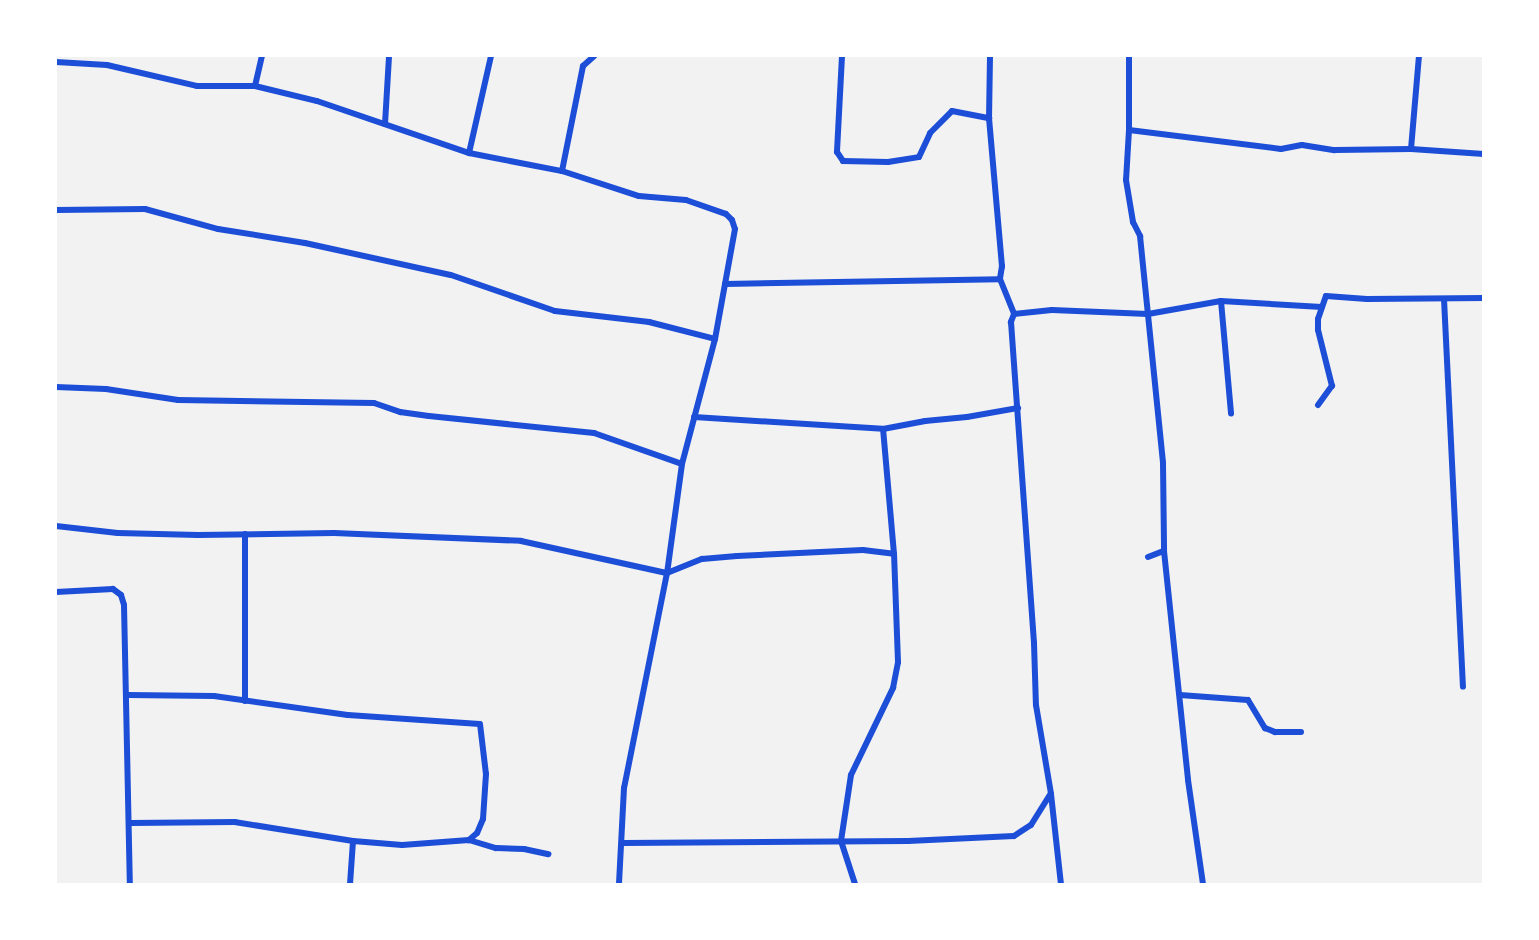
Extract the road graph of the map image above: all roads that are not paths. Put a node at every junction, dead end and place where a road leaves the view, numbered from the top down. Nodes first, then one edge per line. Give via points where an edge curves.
1 (262, 56) edge
2 (389, 56) edge
3 (491, 56) edge
4 (594, 56) edge
5 (842, 56) edge
6 (990, 56) edge
7 (1129, 56) edge
8 (1419, 56) edge
9 (56, 62) edge
10 (255, 87) junction
11 (989, 118) junction
12 (386, 124) junction
13 (1129, 130) junction
14 (1412, 148) junction
15 (469, 153) junction
16 (1484, 154) edge
17 (562, 171) junction
18 (56, 210) edge
19 (1000, 279) junction
20 (725, 284) junction
21 (1484, 298) edge
22 (1444, 299) junction
23 (1221, 301) junction
24 (1322, 307) junction
25 (1014, 314) junction
26 (1148, 314) junction
27 (715, 339) junction
28 (56, 387) edge
29 (1318, 405) dead end
30 (1018, 408) junction
31 (1231, 414) dead end
32 (694, 417) junction
33 (883, 429) junction
34 (682, 464) junction
35 (56, 526) edge
36 (245, 534) junction
37 (1164, 551) junction
38 (894, 554) junction
39 (1148, 557) dead end
40 (667, 573) junction
41 (56, 592) edge
42 (1463, 687) dead end
43 (128, 695) junction
44 (1180, 695) junction
45 (245, 701) junction
46 (1301, 732) dead end
47 (1051, 794) junction
48 (131, 823) junction
49 (469, 840) junction
50 (353, 841) junction
51 (841, 841) junction
52 (623, 843) junction
53 (548, 854) dead end
54 (130, 885) edge
55 (350, 885) edge
56 (619, 885) edge
57 (855, 885) edge
58 (1061, 885) edge
59 (1203, 885) edge

1 - 10 street
2 - 12 street
3 - 15 street
4 - 17 street via 584,66
5 - 11 street via 837,152 843,161 888,162 919,157 930,133 952,111
6 - 11 street
7 - 13 street
8 - 14 street
9 - 10 street via 107,65 197,86
10 - 12 street via 317,101
11 - 19 street
12 - 15 street
13 - 14 street via 1281,149 1302,145 1335,150
13 - 26 street via 1126,180 1133,222 1140,236
14 - 16 street
15 - 17 street
17 - 20 street via 639,196 686,200 726,214 735,229
18 - 27 street via 145,209 218,229 305,243 451,275 555,310 649,322
19 - 20 street
19 - 25 street
20 - 27 street
21 - 22 street
22 - 24 street via 1326,296
22 - 42 street
23 - 24 street
23 - 26 street
23 - 31 street
24 - 29 street via 1318,330 1332,386
25 - 26 street via 1052,310
25 - 30 street via 1011,322
26 - 37 street via 1162,463
27 - 32 street
28 - 34 street via 106,389 178,400 374,403 400,412 594,434
30 - 33 street
30 - 47 street via 1036,705
32 - 33 street
32 - 34 street
33 - 38 street
34 - 40 street
35 - 36 street via 118,532
36 - 40 street via 334,533 521,541
36 - 45 street
37 - 39 street
37 - 44 street
38 - 40 street via 863,550 737,556 702,559
38 - 51 street via 893,688 851,775
40 - 52 street via 624,788
41 - 43 street via 113,588 121,595
43 - 45 street via 214,696
43 - 48 street
44 - 46 street via 1248,700 1265,728
44 - 59 street
45 - 49 street via 363,716 480,724 486,774 483,819
47 - 51 street via 1031,825 1014,836
47 - 58 street
48 - 50 street via 235,822
48 - 54 street
49 - 50 street via 402,845
49 - 53 street via 496,848
50 - 55 street
51 - 52 street
51 - 57 street
52 - 56 street

